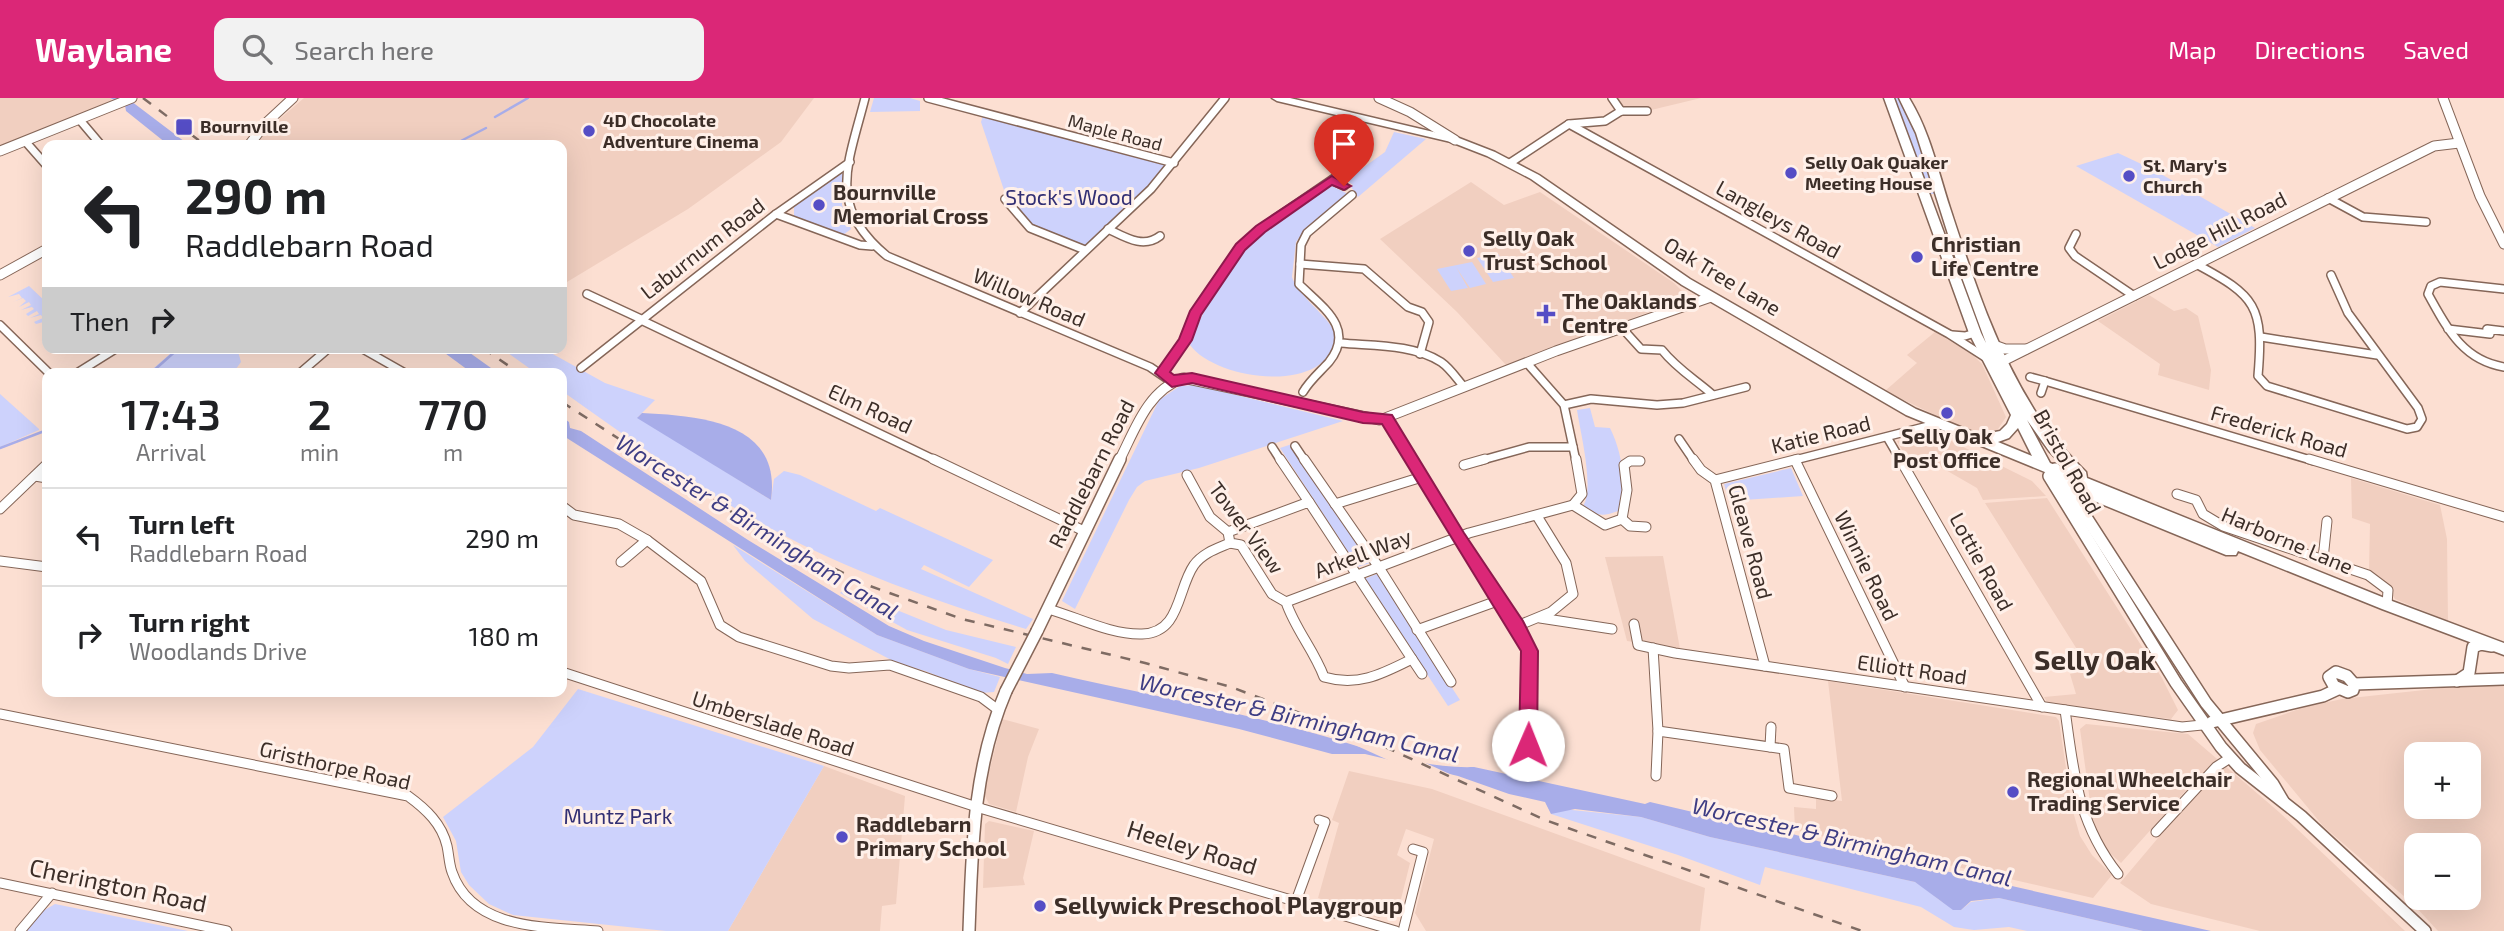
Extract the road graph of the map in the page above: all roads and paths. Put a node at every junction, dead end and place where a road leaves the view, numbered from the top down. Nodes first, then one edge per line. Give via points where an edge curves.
1 (132, 98) edge
2 (293, 98) edge
3 (865, 98) edge
4 (928, 98) edge
5 (1226, 98) edge
6 (1277, 98) edge
7 (1379, 98) edge
8 (1612, 98) edge
9 (1889, 98) edge
10 (1904, 98) edge
11 (2443, 98) edge
12 (1621, 111) junction
13 (1647, 111) dead end
14 (79, 120) junction
15 (1592, 122) junction
16 (1569, 124) junction
17 (1590, 135) junction
18 (97, 140) edge
19 (253, 140) edge
20 (1455, 140) junction
21 (25, 141) junction
22 (2461, 147) junction
23 (0, 151) edge
24 (42, 160) edge
25 (850, 162) junction
26 (1174, 163) junction
27 (1510, 163) junction
28 (1340, 174) dead end
29 (1332, 180) junction
30 (1344, 186) dead end
31 (1352, 195) dead end
32 (1941, 197) junction
33 (2328, 198) junction
34 (1004, 199) dead end
35 (776, 214) junction
36 (1947, 216) junction
37 (2426, 222) dead end
38 (1935, 225) junction
39 (1108, 229) junction
40 (2076, 234) dead end
41 (1160, 236) dead end
42 (2504, 244) edge
43 (872, 246) junction
44 (1085, 250) junction
45 (1944, 250) junction
46 (42, 252) edge
47 (1300, 264) junction
48 (2196, 264) junction
49 (0, 275) edge
50 (2331, 275) dead end
51 (2504, 289) edge
52 (587, 294) dead end
53 (1711, 296) junction
54 (2134, 296) junction
55 (1020, 313) junction
56 (641, 320) junction
57 (0, 325) edge
58 (1622, 328) junction
59 (2448, 329) junction
60 (2504, 331) edge
61 (1975, 333) junction
62 (1949, 334) junction
63 (2260, 337) junction
64 (1341, 343) junction
65 (1994, 345) junction
66 (2029, 349) junction
67 (107, 354) edge
68 (322, 354) edge
69 (371, 354) edge
70 (1420, 354) junction
71 (2377, 355) junction
72 (1995, 360) junction
73 (1527, 362) junction
74 (2504, 367) edge
75 (44, 368) edge
76 (85, 368) edge
77 (306, 368) edge
78 (396, 368) edge
79 (581, 368) dead end
80 (1162, 373) junction
81 (2030, 377) dead end
82 (2045, 381) junction
83 (1172, 382) junction
84 (1464, 387) junction
85 (1746, 387) dead end
86 (1303, 393) dead end
87 (2041, 393) dead end
88 (1713, 395) junction
89 (1564, 405) junction
90 (2021, 412) junction
91 (1387, 419) junction
92 (1936, 424) junction
93 (1887, 437) junction
94 (1972, 438) junction
95 (1679, 439) dead end
96 (1295, 446) dead end
97 (1272, 447) dead end
98 (1573, 447) junction
99 (1795, 460) junction
100 (1640, 461) dead end
101 (1464, 465) dead end
102 (42, 469) edge
103 (2053, 473) junction
104 (35, 475) junction
105 (1187, 475) dead end
106 (42, 477) edge
107 (1422, 477) junction
108 (1715, 480) junction
109 (2086, 482) junction
110 (2177, 494) dead end
111 (1311, 504) junction
112 (1335, 504) junction
113 (1573, 505) junction
114 (0, 509) edge
115 (567, 510) edge
116 (1537, 516) junction
117 (2504, 517) edge
118 (1622, 519) junction
119 (2328, 521) dead end
120 (1646, 527) dead end
121 (2215, 528) junction
122 (1084, 531) junction
123 (1228, 532) junction
124 (1458, 537) junction
125 (647, 540) junction
126 (1230, 543) junction
127 (2223, 548) junction
128 (2323, 559) junction
129 (0, 561) edge
130 (620, 564) dead end
131 (42, 566) edge
132 (1378, 566) junction
133 (1356, 575) junction
134 (1500, 600) junction
135 (1286, 602) junction
136 (2387, 605) junction
137 (1048, 609) junction
138 (1540, 618) junction
139 (1634, 624) dead end
140 (1517, 626) junction
141 (1612, 629) dead end
142 (1417, 630) junction
143 (2473, 647) junction
144 (2499, 647) edge
145 (1653, 648) junction
146 (1412, 659) junction
147 (2504, 659) edge
148 (1765, 666) junction
149 (1422, 674) dead end
150 (567, 675) edge
151 (2504, 680) edge
152 (1451, 682) dead end
153 (2455, 682) junction
154 (1905, 687) junction
155 (2042, 707) junction
156 (997, 709) junction
157 (2065, 710) junction
158 (0, 714) edge
159 (2219, 721) junction
160 (2202, 724) junction
161 (1771, 727) dead end
162 (1658, 731) junction
163 (1528, 745) dead end
164 (1770, 747) junction
165 (2230, 758) junction
166 (1656, 776) dead end
167 (1832, 796) dead end
168 (2283, 802) junction
169 (974, 807) junction
170 (1319, 820) dead end
171 (2156, 832) dead end
172 (1413, 849) dead end
173 (2118, 874) dead end
174 (0, 883) edge
175 (52, 893) junction
176 (1296, 901) junction
177 (516, 927) edge
178 (20, 931) edge
179 (226, 931) edge
180 (598, 931) edge
181 (969, 931) edge
182 (1396, 931) edge
183 (1403, 931) edge
184 (2425, 931) edge

1 - 14 street
2 - 19 street
3 - 25 street
4 - 26 street, Maple Road
5 - 26 street
6 - 20 highway
7 - 20 street, Oak Tree Lane
8 - 12 street
9 - 38 highway, Bristol Road
10 - 32 highway, Bristol Road via 1918,123
11 - 22 street
12 - 13 street
12 - 15 street via 1615,118
14 - 18 street
14 - 21 street
15 - 16 street
15 - 17 street
16 - 17 street, Langleys Road
16 - 27 street
17 - 62 street, Langleys Road
20 - 27 highway, Oak Tree Lane
21 - 23 street
21 - 24 street
22 - 33 street, Lodge Hill Road via 2429,149
22 - 42 street
25 - 35 street, Laburnum Road
25 - 43 street, Willow Road via 847,208
26 - 39 street
27 - 53 highway, Oak Tree Lane
28 - 29 street
29 - 30 street
29 - 80 street via 1241,247
31 - 47 street via 1307,233
32 - 36 highway, Bristol Road
32 - 38 highway via 1929,197
33 - 37 street via 2363,217
33 - 48 street, Lodge Hill Road
34 - 44 street via 1030,229
35 - 43 street, Willow Road
35 - 56 street, Laburnum Road
36 - 45 highway via 1951,249
36 - 65 highway, Bristol Road
38 - 45 highway, Bristol Road
39 - 41 street via 1145,244
39 - 44 street
40 - 54 street via 2069,248 2075,257
43 - 55 street, Willow Road
44 - 55 street
45 - 61 highway, Bristol Road
46 - 49 street
47 - 64 street via 1299,284 1338,325
47 - 70 street via 1364,269 1374,275 1429,322
48 - 54 street, Lodge Hill Road
48 - 63 street via 2247,296
50 - 71 street via 2348,313
51 - 59 street via 2448,282 2431,286 2428,294
52 - 56 street, Elm Road
53 - 58 street
53 - 92 highway, Oak Tree Lane
54 - 66 street, Lodge Hill Road
55 - 80 street, Willow Road
56 - 79 street, Laburnum Road
56 - 122 street, Elm Road
57 - 75 street
58 - 73 street
58 - 88 street via 1641,349 1661,350 1678,370
59 - 60 street
59 - 74 street via 2467,354
61 - 62 street
61 - 72 highway, Bristol Road
62 - 72 street, Langleys Road
63 - 71 street
63 - 71 street via 2258,376 2267,386 2407,429 2417,427 2421,419 2418,408
64 - 70 street
64 - 86 street
65 - 66 street
65 - 72 highway, Bristol Road
66 - 72 street, Lodge Hill Road
67 - 76 street
68 - 77 street
69 - 78 street
70 - 84 street via 1443,364
72 - 90 highway, Bristol Road
73 - 84 street
73 - 89 street
80 - 83 street, Willow Road
81 - 82 street, Frederick Road
82 - 87 street
82 - 117 street, Frederick Road
83 - 91 street via 1192,378 1363,418
83 - 122 street, Raddlebarn Road via 1152,398
84 - 91 street
85 - 88 street
88 - 89 street via 1657,405 1604,399
89 - 98 street
90 - 94 highway via 2005,436
90 - 103 highway
90 - 109 highway
91 - 107 street
92 - 93 street, Katie Road
92 - 94 highway, Oak Tree Lane
93 - 99 street, Katie Road
93 - 155 street, Lottie Road
94 - 103 highway, Oak Tree Lane
95 - 108 street, Gleave Road via 1701,470
96 - 112 street
97 - 111 street
98 - 101 street via 1529,447
98 - 113 street via 1582,494
99 - 108 street, Katie Road
99 - 154 street, Winnie Road
100 - 118 street via 1624,465
102 - 104 street
103 - 109 highway, Harborne Lane
103 - 127 highway, Harborne Lane
103 - 159 street, Bristol Road
103 - 160 street, Bristol Road via 2103,567
104 - 106 street
104 - 114 street
105 - 123 street, Tower View via 1213,521
107 - 112 street
107 - 124 street
108 - 148 street, Gleave Road
109 - 121 highway, Harborne Lane
110 - 121 street via 2196,500
111 - 123 street
111 - 133 street
112 - 132 street
113 - 116 street, Arkell Way
113 - 118 street via 1605,525
115 - 125 street via 619,524
116 - 124 street, Arkell Way
116 - 138 street via 1574,583 1573,594
118 - 120 street via 1630,526
119 - 128 street
121 - 127 street
121 - 128 street
121 - 136 highway, Harborne Lane
122 - 137 street, Raddlebarn Road
123 - 126 street, Tower View
124 - 132 street, Arkell Way
124 - 134 street
125 - 130 street
125 - 156 street via 701,581 720,625 739,637 831,666 890,665 981,697
126 - 135 street, Tower View via 1241,545 1272,594
126 - 137 street via 1201,557 1186,581 1173,619 1154,632 1139,634
127 - 143 highway, Harborne Lane
128 - 136 street via 2381,583 2388,590
129 - 131 street
132 - 133 street, Arkell Way
132 - 142 street
133 - 135 street, Arkell Way
133 - 146 street
134 - 140 street
134 - 142 street
135 - 146 street, Tower View via 1324,677 1349,685
136 - 144 highway, Harborne Lane
137 - 156 street, Raddlebarn Road, bridge
138 - 140 street
138 - 141 street
139 - 145 street via 1637,645
140 - 163 street via 1529,651
142 - 152 street
143 - 144 street
143 - 147 highway, Harborne Lane
143 - 153 street via 2469,673
145 - 148 street, Elliott Road
145 - 162 street
146 - 149 street
148 - 154 street, Elliott Road
150 - 169 street, Umberslade Road
151 - 153 street
153 - 159 street via 2354,684 2344,675 2332,673 2329,680 2338,689 2323,696
154 - 155 street, Elliott Road
155 - 157 street, Elliott Road
156 - 169 street, Raddlebarn Road
157 - 160 street, Elliott Road via 2182,727
157 - 173 street via 2085,826
158 - 177 street, Gristhorpe Road via 408,796 427,810 443,832 452,875 470,903
159 - 160 street
159 - 168 street, Bristol Road
160 - 165 street, Bristol Road
161 - 164 street
162 - 164 street
162 - 166 street
164 - 167 street via 1784,749 1789,788
165 - 168 street, Bristol Road
165 - 171 street via 2216,767
168 - 184 street, Bristol Road
169 - 176 street, Heeley Road
169 - 181 street, Raddlebarn Road
170 - 176 street via 1325,822
172 - 183 street via 1423,852
174 - 175 street, Cherington Road
175 - 178 street
175 - 179 street, Cherington Road
176 - 182 street, Heeley Road
177 - 180 street, Gristhorpe Road

